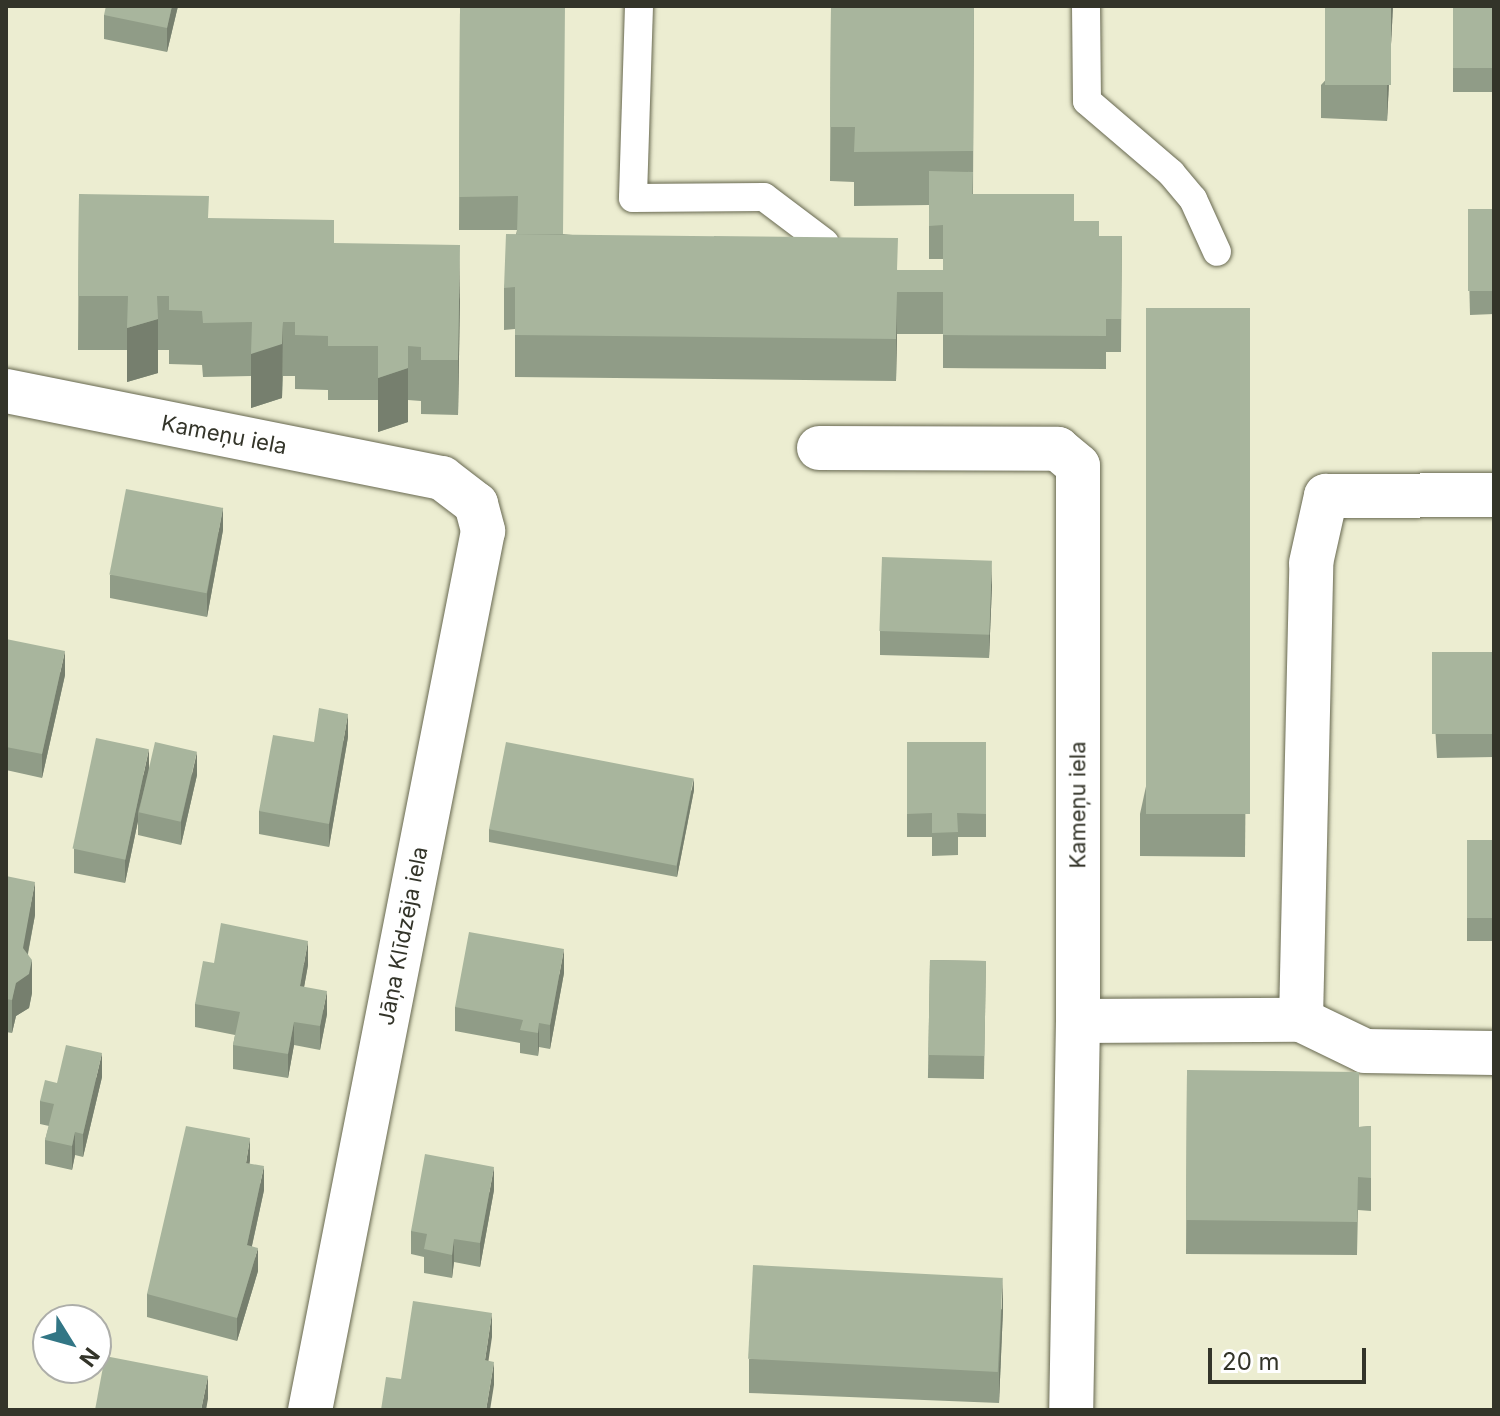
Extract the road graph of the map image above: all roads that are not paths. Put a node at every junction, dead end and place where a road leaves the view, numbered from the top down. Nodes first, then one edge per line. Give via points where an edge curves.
1 (639, 6) edge
2 (1086, 6) edge
3 (825, 243) edge
4 (1217, 252) dead end
5 (6, 391) edge
6 (819, 448) dead end
7 (442, 478) joint
8 (1494, 495) edge
9 (1301, 1020) junction
10 (1078, 1021) junction
11 (1494, 1053) edge
12 (310, 1410) edge
13 (1071, 1410) edge

1 - 3 lane via 633,198 764,197
2 - 4 lane via 1087,101 1171,173 1193,199
5 - 7 street, Kameņu iela
6 - 10 street, Kameņu iela via 1058,449 1078,466
7 - 12 street, Jāņa Klīdzēja iela via 476,504 483,531
8 - 9 street via 1326,496 1311,563
9 - 10 street
9 - 11 street via 1365,1051
10 - 13 street, Kameņu iela

